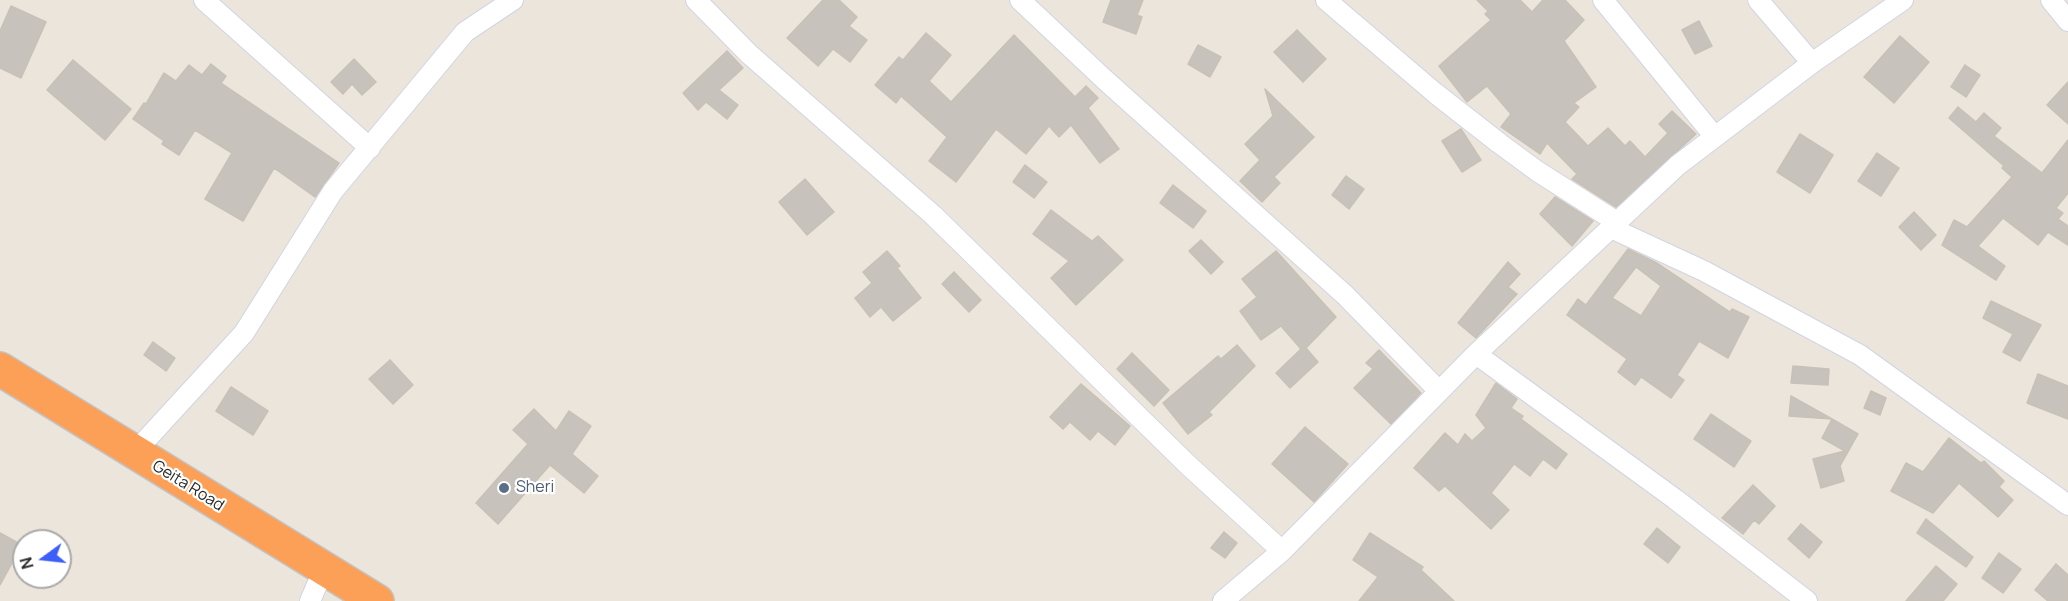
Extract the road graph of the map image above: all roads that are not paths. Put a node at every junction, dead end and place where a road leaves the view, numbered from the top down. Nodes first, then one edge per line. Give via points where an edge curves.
1 (204, 0) edge
2 (513, 0) edge
3 (696, 0) edge
4 (1020, 0) edge
5 (1326, 0) edge
6 (1603, 0) edge
7 (1758, 0) edge
8 (1903, 0) edge
9 (2051, 0) edge
10 (2068, 21) edge
11 (1812, 63) junction
12 (1715, 137) junction
13 (370, 148) junction
14 (1614, 225) junction
15 (1476, 354) junction
16 (0, 369) edge
17 (1439, 391) junction
18 (134, 453) junction
19 (2068, 505) edge
20 (1282, 551) junction
21 (324, 569) junction
22 (310, 601) edge
23 (377, 601) edge
24 (1223, 601) edge
25 (1807, 601) edge

1 - 13 street
2 - 13 street via 465,32
3 - 20 street via 749,54 933,215 1188,465
4 - 17 street via 1345,295
5 - 14 street via 1499,143
6 - 12 street
7 - 11 street
8 - 11 street
9 - 10 street
11 - 12 street
12 - 14 street via 1678,165
13 - 18 street via 333,191 244,333
14 - 15 street
14 - 19 street via 1860,356
15 - 17 street
15 - 25 street
16 - 18 highway, Geita Road
17 - 20 street
18 - 21 highway, Geita Road
20 - 24 street
21 - 22 street
21 - 23 highway, Geita Road

